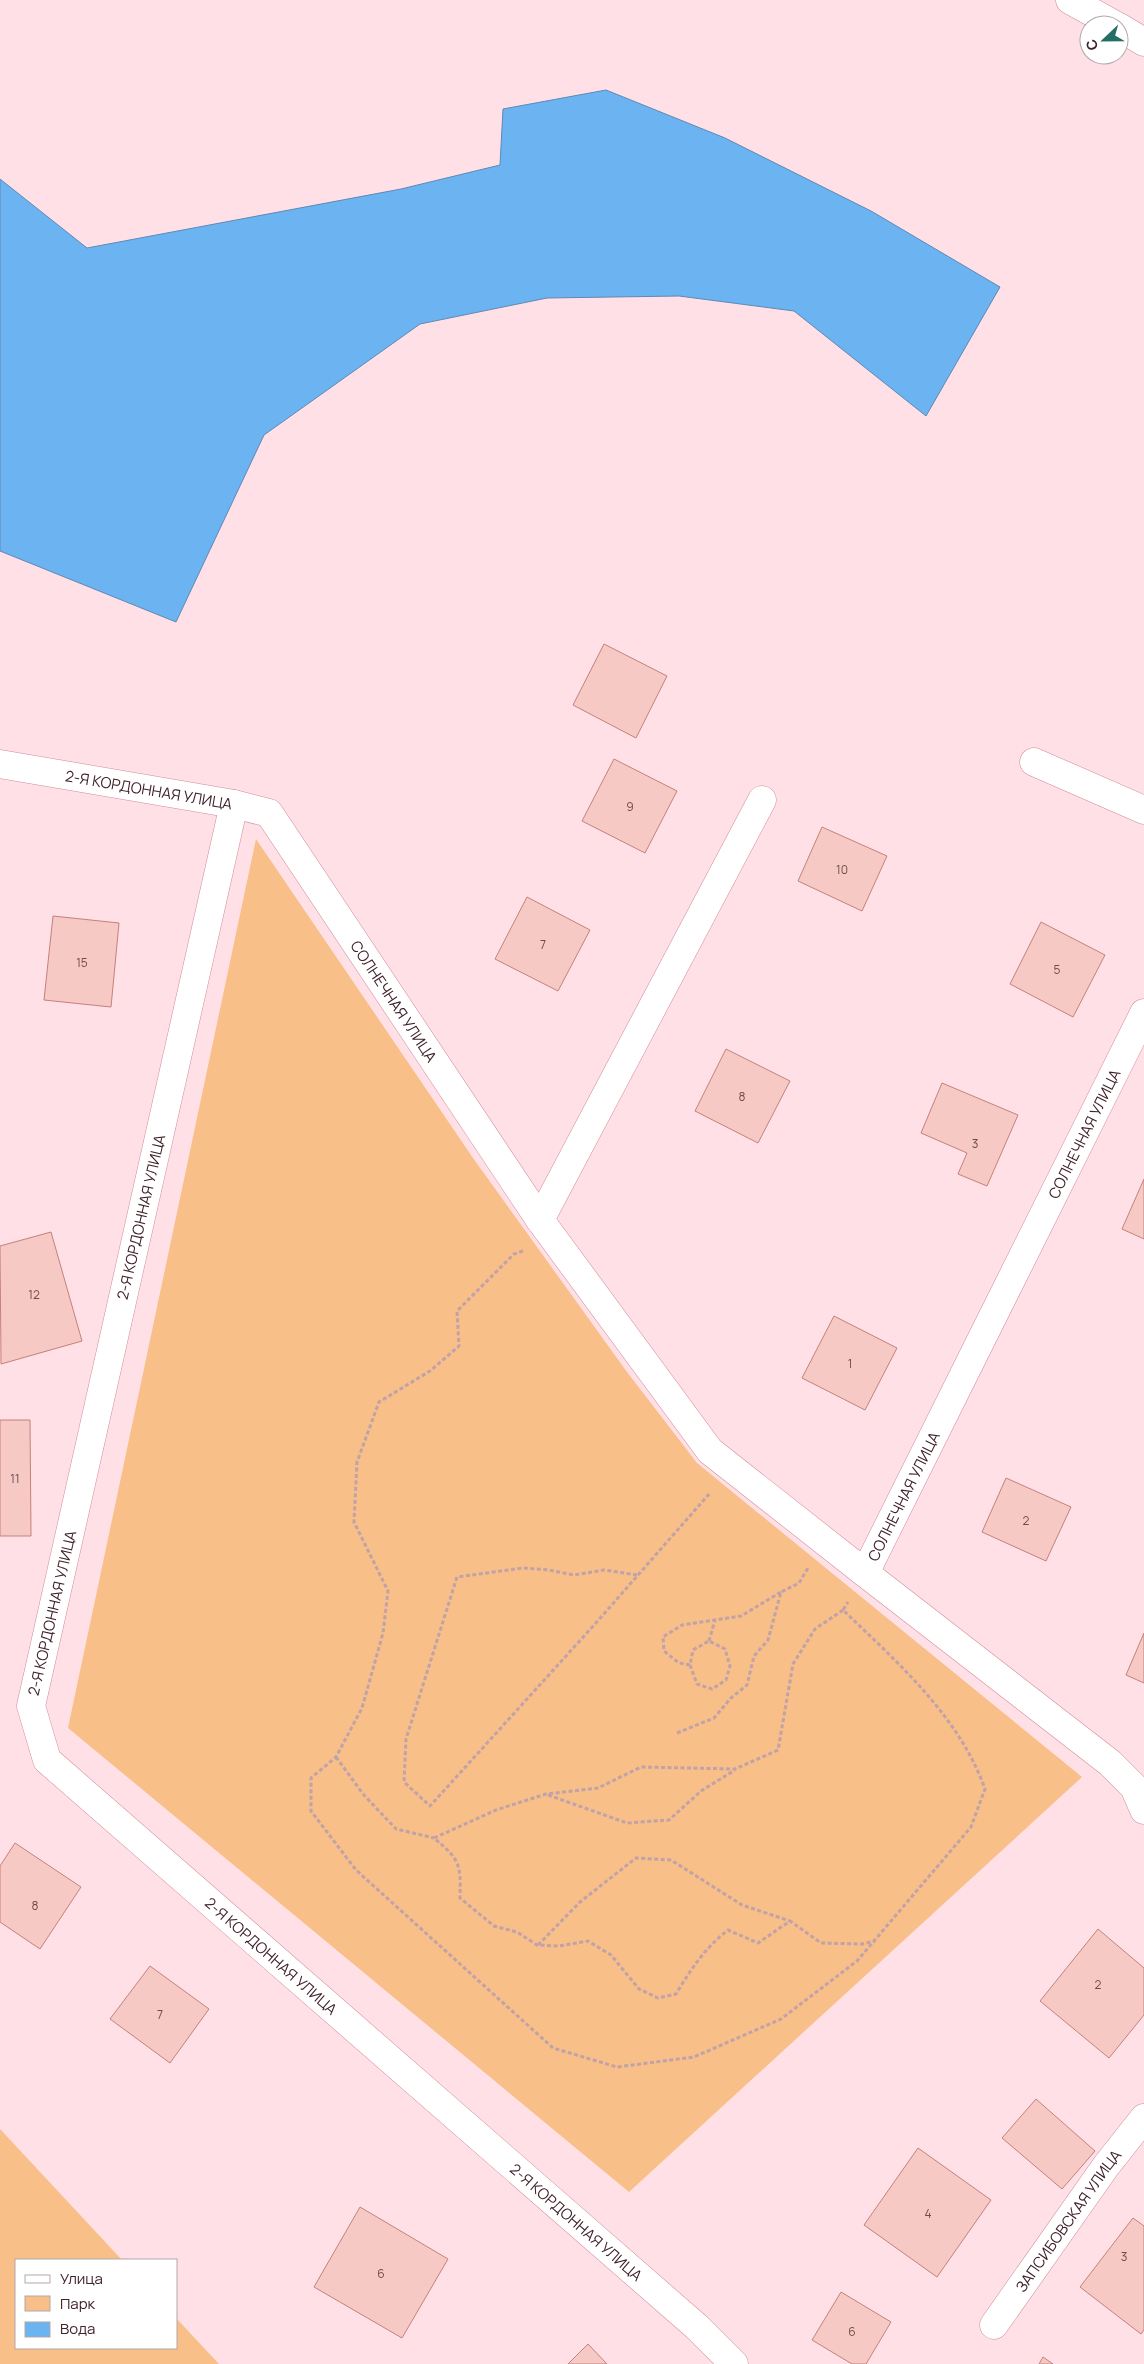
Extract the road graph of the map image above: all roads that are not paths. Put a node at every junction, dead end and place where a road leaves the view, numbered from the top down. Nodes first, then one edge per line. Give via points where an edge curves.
1 (1070, 0) edge
2 (1097, 15) edge
3 (1129, 34) edge
4 (1144, 42) edge
5 (1034, 762) dead end
6 (0, 764) edge
7 (762, 800) dead end
8 (234, 804) junction
9 (1144, 810) edge
10 (1144, 1014) edge
11 (540, 1220) junction
12 (865, 1574) junction
13 (1144, 1810) edge
14 (1144, 2118) edge
15 (994, 2325) dead end
16 (734, 2364) edge

1 - 2 street
3 - 4 street
5 - 9 street
6 - 8 street, 2-Я КОРДОННАЯ УЛИЦА
7 - 11 street
8 - 11 street, СОЛНЕЧНАЯ УЛИЦА via 269,813
8 - 16 street, 2-Я КОРДОННАЯ УЛИЦА via 31,1706 47,1760 697,2327
10 - 12 street, СОЛНЕЧНАЯ УЛИЦА
11 - 12 street, СОЛНЕЧНАЯ УЛИЦА via 710,1451
12 - 13 street via 1110,1763 1134,1787
14 - 15 street, ЗАПСИБОВСКАЯ УЛИЦА via 1106,2166

